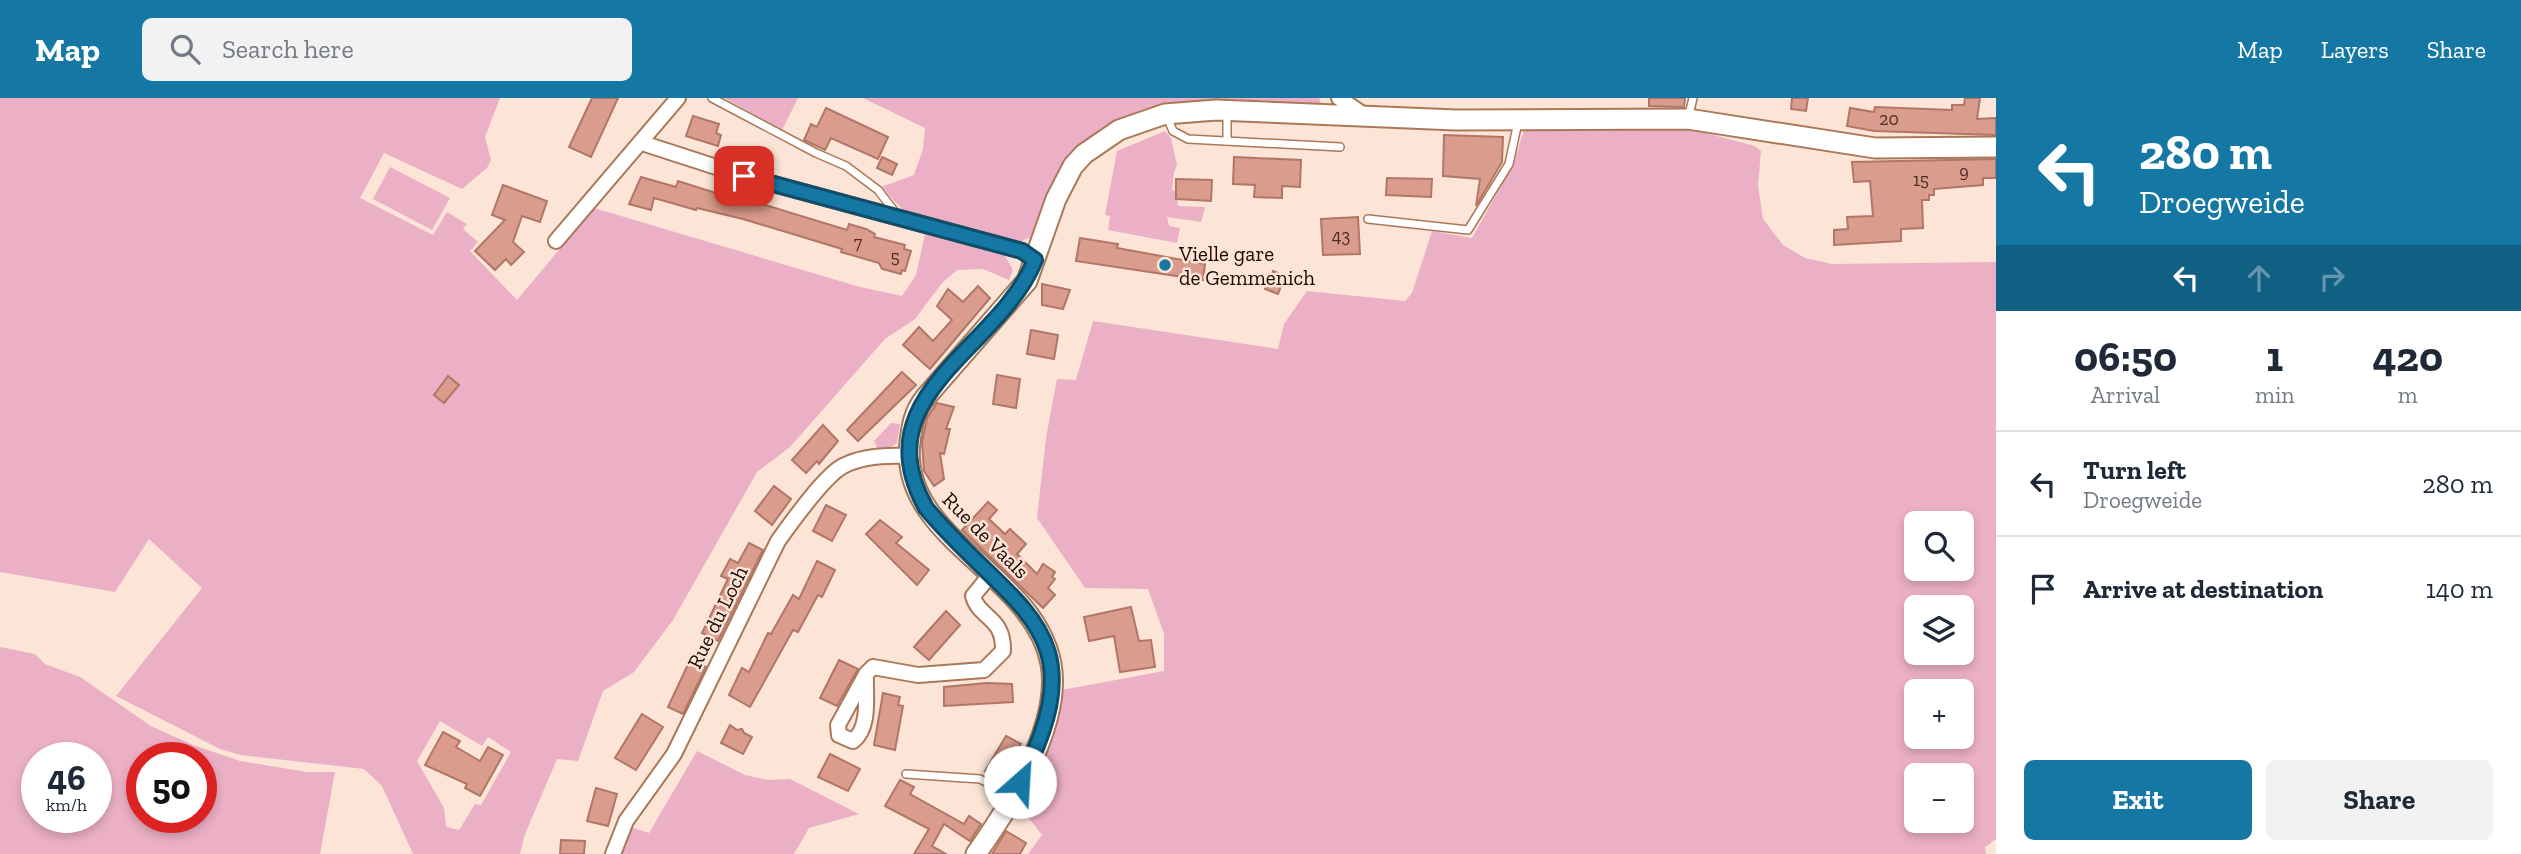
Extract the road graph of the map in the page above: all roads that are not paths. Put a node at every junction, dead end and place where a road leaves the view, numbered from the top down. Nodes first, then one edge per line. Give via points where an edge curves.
1 (678, 98) edge
2 (712, 98) edge
3 (1339, 98) edge
4 (1693, 98) edge
5 (1227, 110) junction
6 (1165, 114) junction
7 (1367, 117) junction
8 (1519, 118) junction
9 (1688, 119) junction
10 (1227, 141) junction
11 (642, 143) junction
12 (1340, 147) dead end
13 (1996, 147) edge
14 (901, 219) junction
15 (1368, 219) dead end
16 (556, 241) dead end
17 (1035, 260) junction
18 (908, 456) junction
19 (991, 574) junction
20 (866, 674) dead end
21 (906, 774) dead end
22 (1013, 796) junction
23 (613, 854) edge
24 (976, 854) edge

1 - 11 street
2 - 14 lane via 846,166 878,190
3 - 7 street
4 - 9 lane
5 - 6 main road, Rue de Vaals
5 - 7 main road, Rue de Vaals
5 - 10 lane
6 - 10 lane via 1173,131 1188,139
6 - 17 main road, Rue de Vaals via 1119,130 1073,166
7 - 8 main road, Rue de Vaals
8 - 9 main road, Rue de Vaals
8 - 15 lane via 1508,163 1468,230
9 - 13 main road, Rue de Vaals via 1875,148
10 - 12 lane
11 - 14 street
11 - 16 street
14 - 17 street via 1022,251
17 - 18 main road, Rue de Vaals via 1018,293 918,407
18 - 19 main road, Rue de Vaals via 926,508
18 - 23 street, Rue du Loch via 882,455 842,466 799,512 778,541 674,754 625,821
19 - 20 street via 973,596 997,624 1003,651 984,670 918,675 878,666
19 - 22 main road, Rue de Vaals via 1027,610 1040,630 1051,664 1044,731
21 - 22 lane via 980,779
22 - 24 main road, Rue de Vaals

